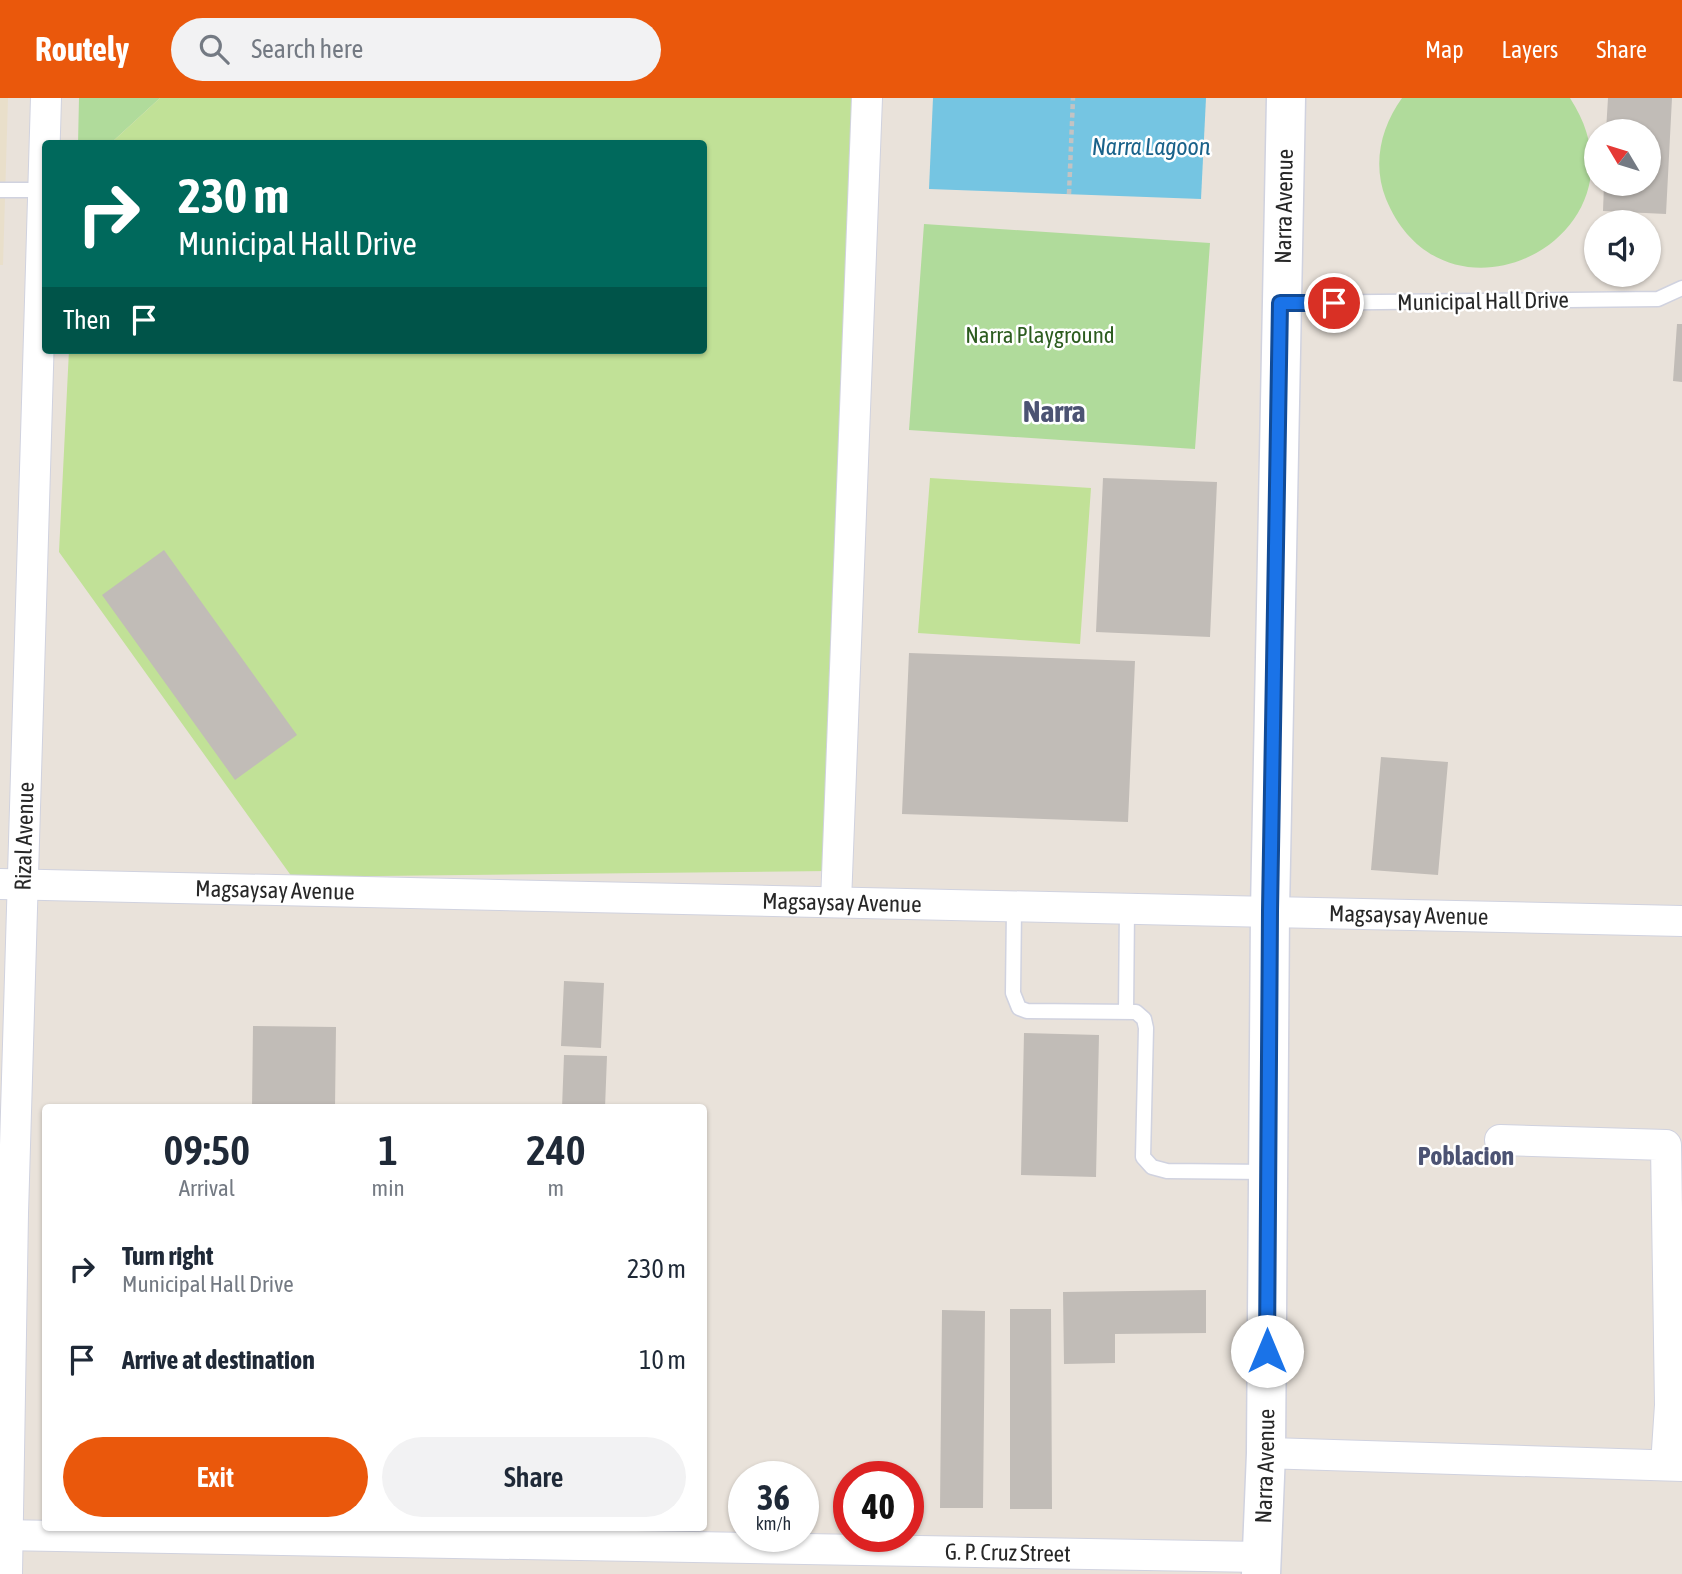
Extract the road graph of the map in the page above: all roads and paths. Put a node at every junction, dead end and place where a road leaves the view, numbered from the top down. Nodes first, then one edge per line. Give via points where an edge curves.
1 (46, 98) edge
2 (867, 98) edge
3 (1073, 98) edge
4 (1286, 98) edge
5 (45, 140) edge
6 (0, 190) edge
7 (42, 190) edge
8 (1069, 194) dead end
9 (42, 232) edge
10 (1682, 288) edge
11 (1280, 303) junction
12 (11, 884) edge
13 (836, 902) junction
14 (1014, 908) junction
15 (1128, 909) junction
16 (1270, 911) junction
17 (1682, 921) edge
18 (1126, 1012) junction
19 (1500, 1140) dead end
20 (1268, 1172) junction
21 (6, 1213) edge
22 (1266, 1453) junction
23 (1674, 1466) edge
24 (4, 1535) edge
25 (1261, 1566) edge
26 (7, 1574) edge

1 - 5 street, Rizal Avenue
2 - 13 street
3 - 8 path
4 - 11 street, Narra Avenue
6 - 7 lane
9 - 12 street, Rizal Avenue
10 - 11 lane, Municipal Hall Drive via 1658,299
11 - 16 street, Narra Avenue
12 - 13 street, Magsaysay Avenue
12 - 21 street, Rizal Avenue
13 - 14 street, Magsaysay Avenue
14 - 15 street, Magsaysay Avenue
14 - 18 lane via 1013,993 1019,1007 1027,1011
15 - 16 street, Magsaysay Avenue
15 - 18 lane
16 - 17 street, Magsaysay Avenue
16 - 20 street, Narra Avenue
18 - 20 lane via 1136,1012 1146,1028 1143,1157 1152,1167 1167,1171
19 - 23 street via 1666,1145
20 - 22 street, Narra Avenue
21 - 24 street, Rizal Avenue
22 - 23 street
22 - 25 street, Narra Avenue
24 - 25 street, G. P. Cruz Street
24 - 26 street, Rizal Avenue

